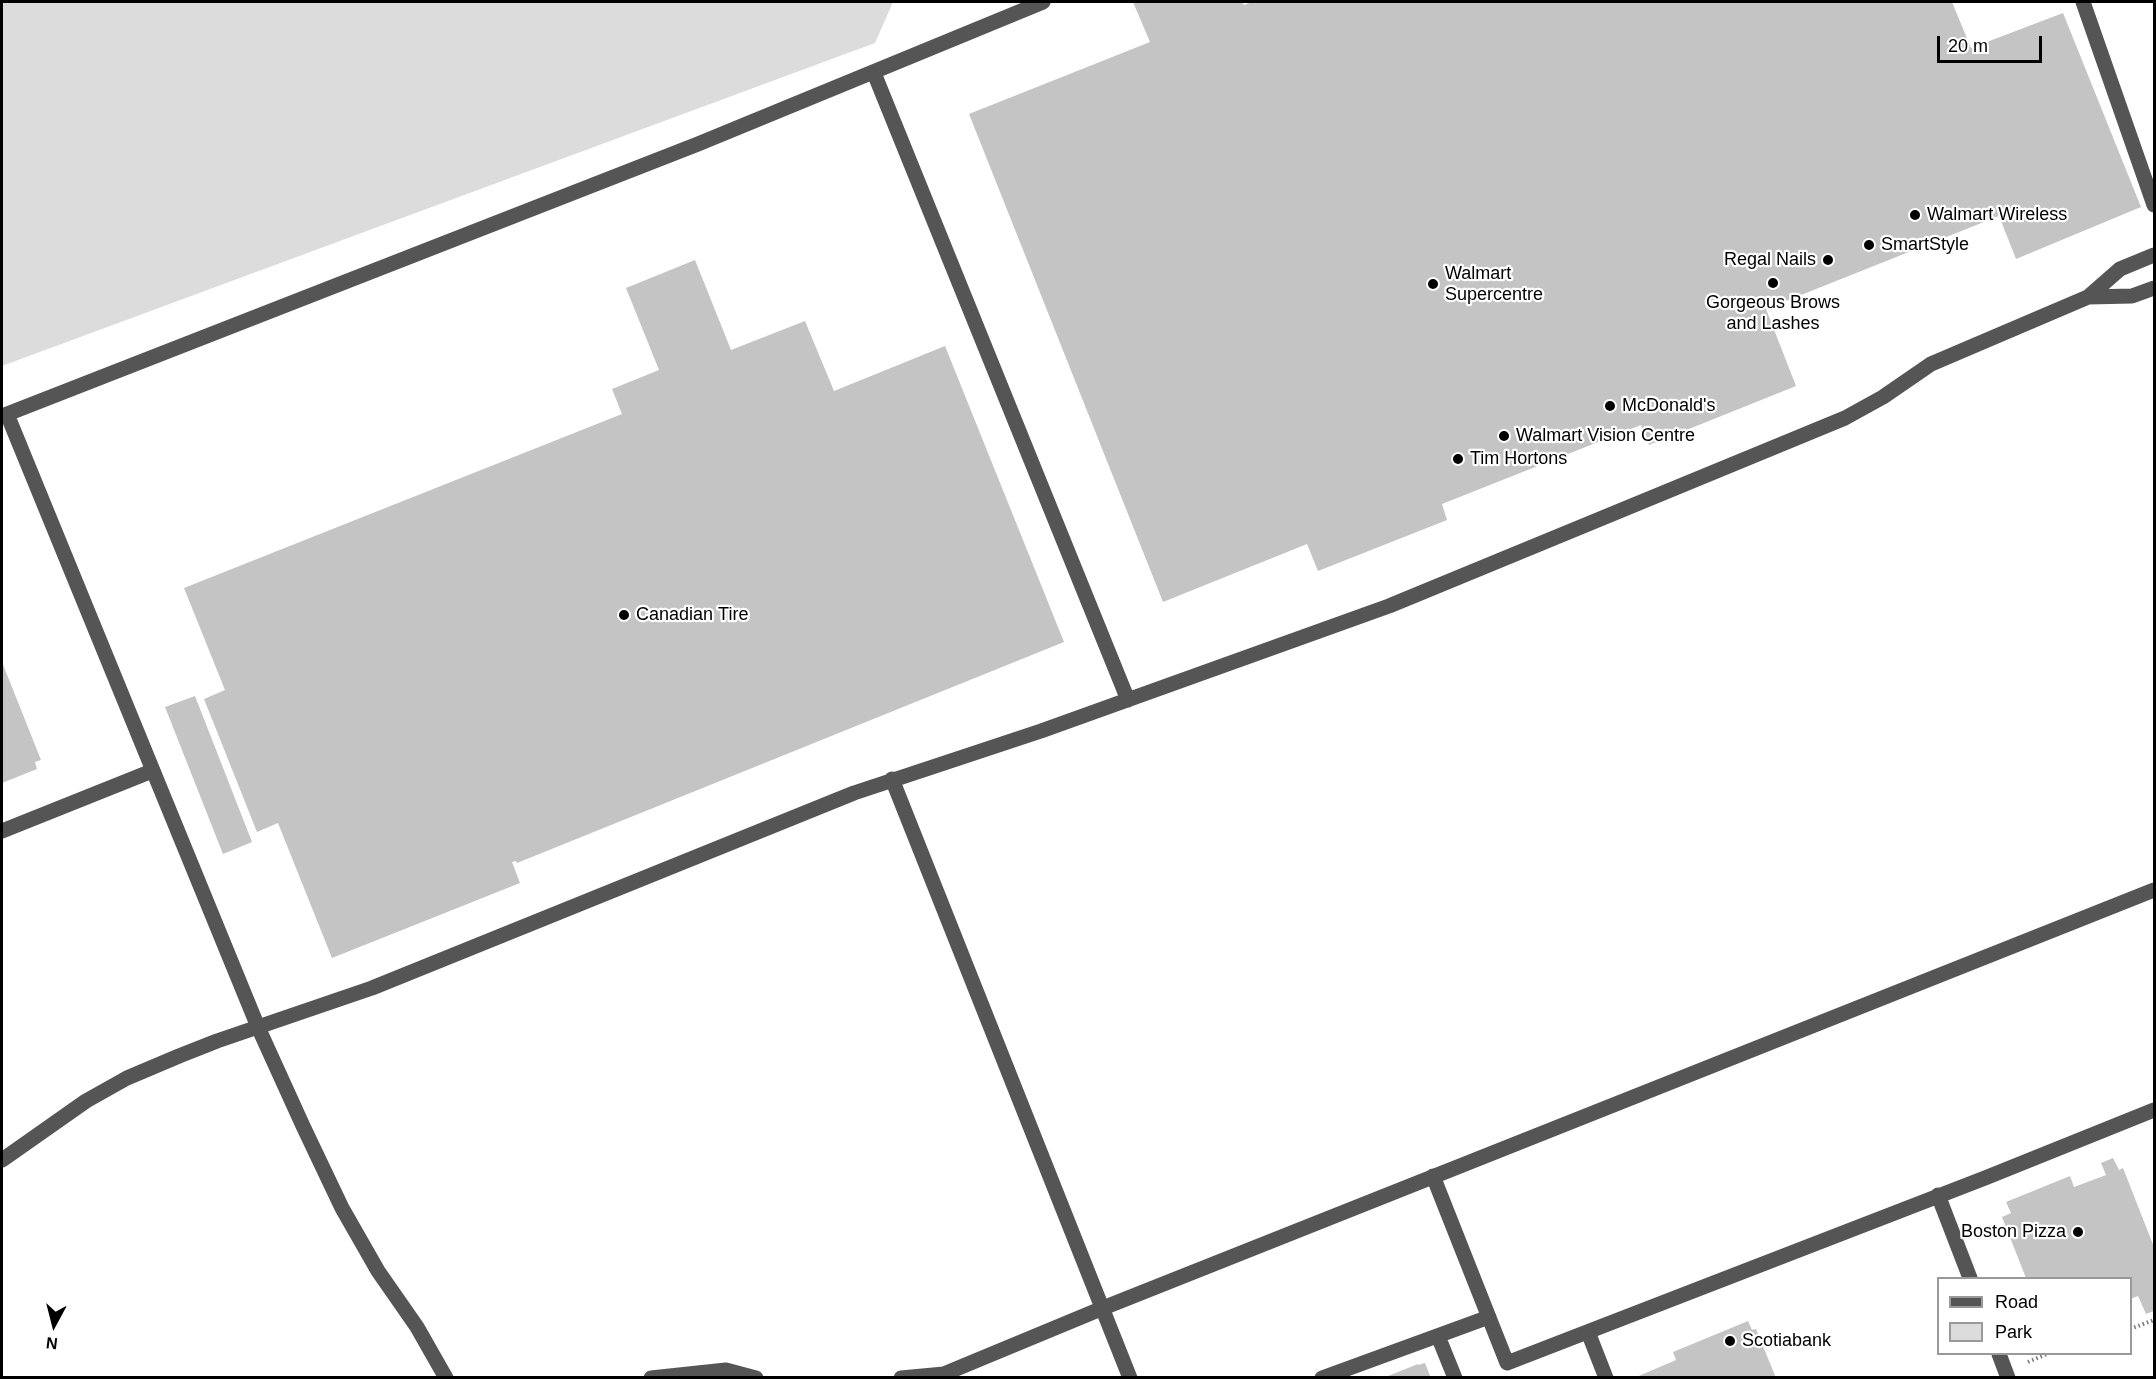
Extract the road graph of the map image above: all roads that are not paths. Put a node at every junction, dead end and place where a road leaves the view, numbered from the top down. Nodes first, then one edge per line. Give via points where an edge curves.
1 (1043, 2) edge
2 (2083, 2) edge
3 (874, 73) junction
4 (2154, 205) edge
5 (2154, 255) edge
6 (2154, 288) edge
7 (2088, 297) junction
8 (4, 415) edge
9 (1128, 700) junction
10 (152, 771) junction
11 (892, 779) junction
12 (2, 831) edge
13 (2154, 890) edge
14 (258, 1027) junction
15 (2154, 1110) edge
16 (2, 1160) edge
17 (1433, 1176) junction
18 (1938, 1195) junction
19 (1970, 1277) edge
20 (1103, 1308) junction
21 (1489, 1317) junction
22 (1588, 1332) junction
23 (1438, 1336) junction
24 (2000, 1355) edge
25 (1509, 1370) edge
26 (446, 1377) edge
27 (651, 1377) edge
28 (756, 1377) edge
29 (901, 1377) edge
30 (1131, 1377) edge
31 (1322, 1377) edge
32 (1455, 1377) edge
33 (1606, 1377) edge
34 (2008, 1377) edge

1 - 3 lane
2 - 4 lane
3 - 8 lane
3 - 9 lane
5 - 7 lane via 2120,268
6 - 7 lane via 2132,296
7 - 9 lane via 1931,364 1845,418 1389,606
8 - 10 lane
9 - 11 lane
10 - 12 lane
10 - 14 lane
11 - 14 lane via 372,988
11 - 20 lane
13 - 17 lane
14 - 16 lane via 127,1078
14 - 26 lane via 342,1208
15 - 18 lane
17 - 20 lane
17 - 21 lane
18 - 19 lane
18 - 22 lane
20 - 29 lane via 944,1374
20 - 30 lane
21 - 23 lane
21 - 25 lane
22 - 25 lane
22 - 33 lane
23 - 31 lane
23 - 32 lane
24 - 34 lane
27 - 28 lane via 726,1370

